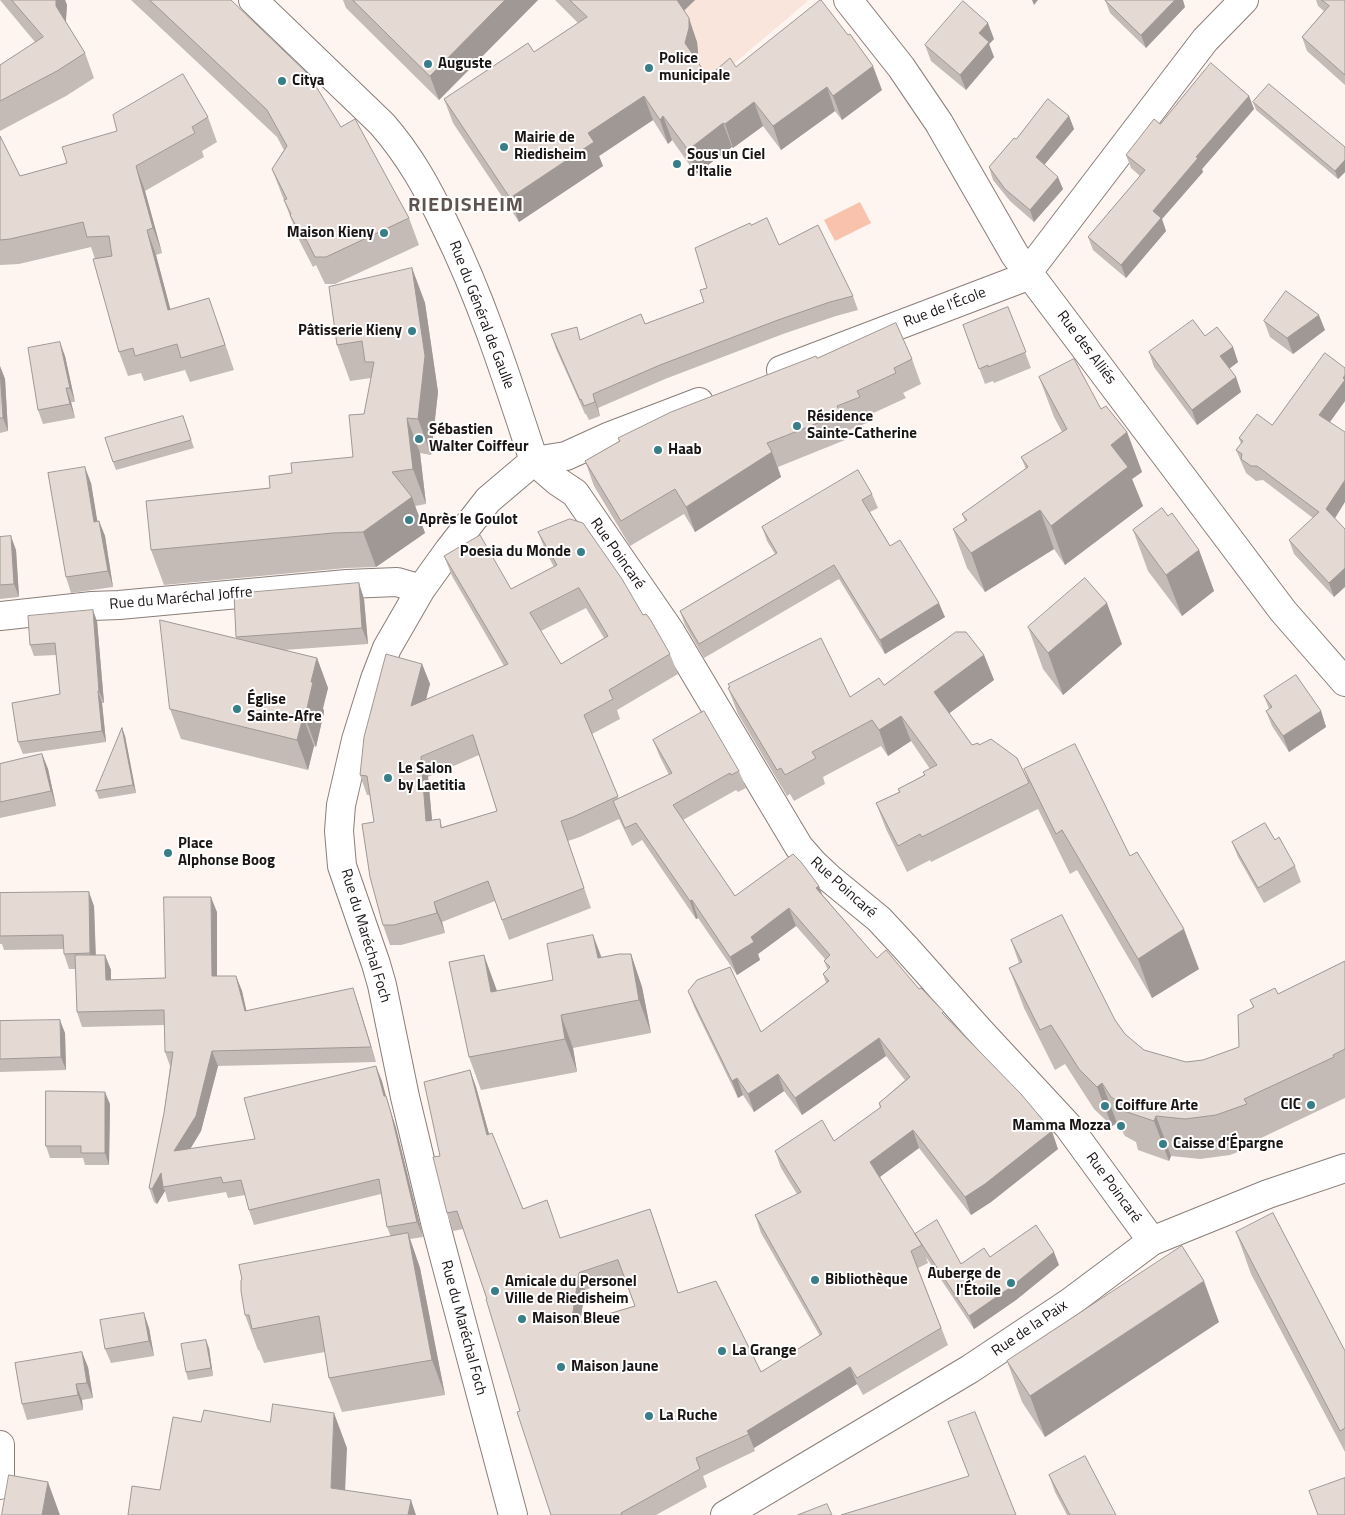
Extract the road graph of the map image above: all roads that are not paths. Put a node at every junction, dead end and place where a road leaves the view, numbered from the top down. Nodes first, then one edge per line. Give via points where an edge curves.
1 (253, 0) edge
2 (848, 0) edge
3 (1244, 0) edge
4 (1028, 272) junction
5 (758, 379) edge
6 (721, 393) edge
7 (534, 461) junction
8 (421, 589) junction
9 (0, 616) edge
10 (1345, 682) edge
11 (1344, 1171) edge
12 (1152, 1241) junction
13 (0, 1445) edge
14 (0, 1485) edge
15 (513, 1515) edge
16 (725, 1515) edge

1 - 7 street, Rue du Général de Gaulle via 382,124 400,144 426,185 471,279
2 - 4 street, Rue des Alliés via 901,67 939,123 1014,255
3 - 4 street, Rue de l'École via 1205,40
4 - 5 street, Rue de l'École via 1014,282
4 - 10 street, Rue des Alliés via 1283,611
6 - 7 street via 566,456
7 - 8 street, Rue du Maréchal Foch via 488,500
7 - 12 street, Rue Poincaré via 575,493 582,503 670,631 799,846 813,863 905,946 1068,1126
8 - 9 street, Rue du Maréchal Joffre via 397,582 347,584
8 - 15 street, Rue du Maréchal Foch via 387,648 356,740 341,805 342,866 382,985 436,1226
11 - 12 street, Rue de la Paix via 1268,1194
12 - 16 street, Rue de la Paix via 1069,1303 970,1369
13 - 14 street

